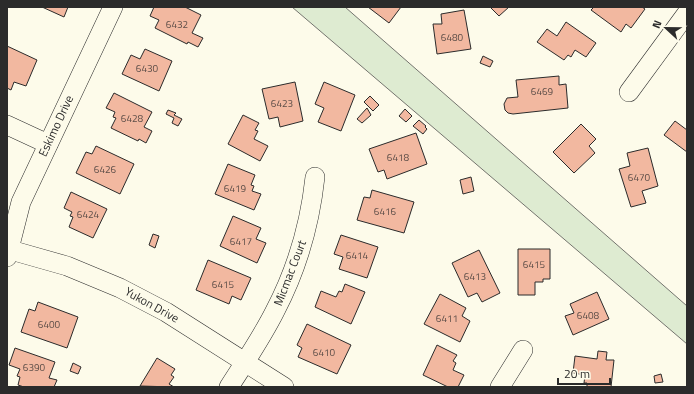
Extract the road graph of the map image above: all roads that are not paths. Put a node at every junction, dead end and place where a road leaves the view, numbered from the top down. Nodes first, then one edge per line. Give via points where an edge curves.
1 (113, 7) edge
2 (687, 12) edge
3 (629, 92) dead end
4 (7, 125) edge
5 (48, 144) junction
6 (315, 177) dead end
7 (8, 252) edge
8 (523, 350) dead end
9 (245, 362) junction
10 (229, 387) edge
11 (284, 387) edge
12 (500, 387) edge

1 - 5 street, Eskimo Drive
2 - 3 street
4 - 5 street
5 - 7 street, Eskimo Drive via 21,202
6 - 9 street, Micmac Court via 304,239 292,274 276,311
7 - 9 street, Yukon Drive via 67,266 120,288 166,312
8 - 12 street
9 - 10 street, Micmac Court
9 - 11 street, Yukon Drive

